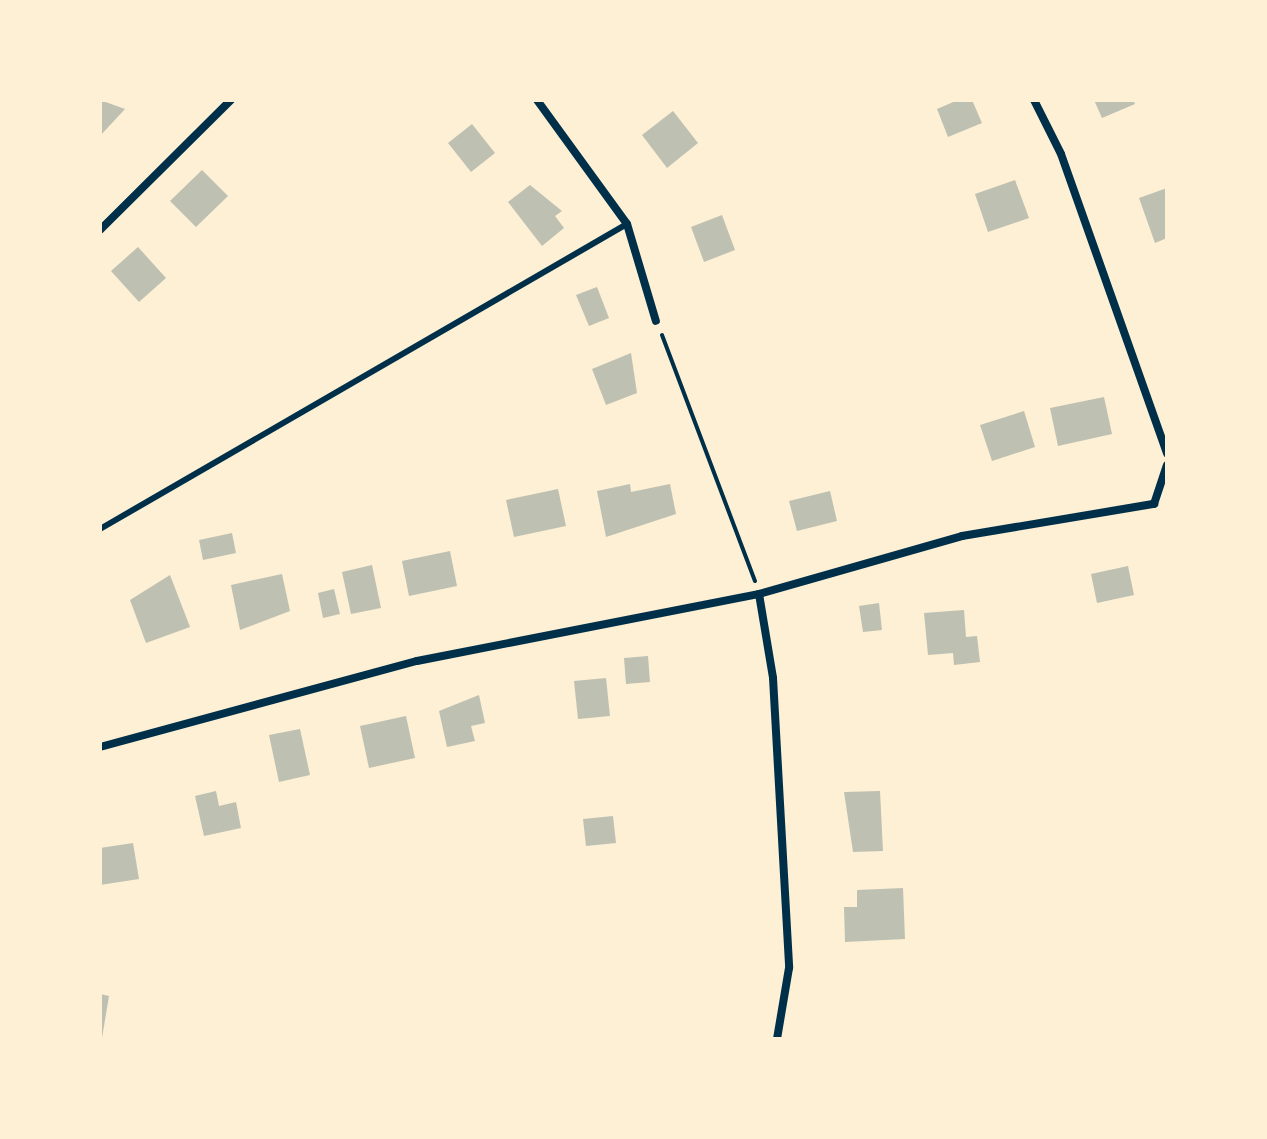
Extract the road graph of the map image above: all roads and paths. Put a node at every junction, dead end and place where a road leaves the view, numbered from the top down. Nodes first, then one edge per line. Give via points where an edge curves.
1 (231, 100) edge
2 (537, 100) edge
3 (1034, 100) edge
4 (627, 224) junction
5 (100, 230) edge
6 (656, 321) joint
7 (1167, 454) edge
8 (1167, 465) edge
9 (100, 529) edge
10 (759, 594) junction
11 (100, 747) edge
12 (777, 1039) edge

1 - 5 street
2 - 4 street
3 - 7 street via 1061,154
4 - 6 street
4 - 9 lane
6 - 10 path
8 - 10 street via 1154,504 962,536
10 - 11 street via 417,661
10 - 12 street via 773,678 789,968

